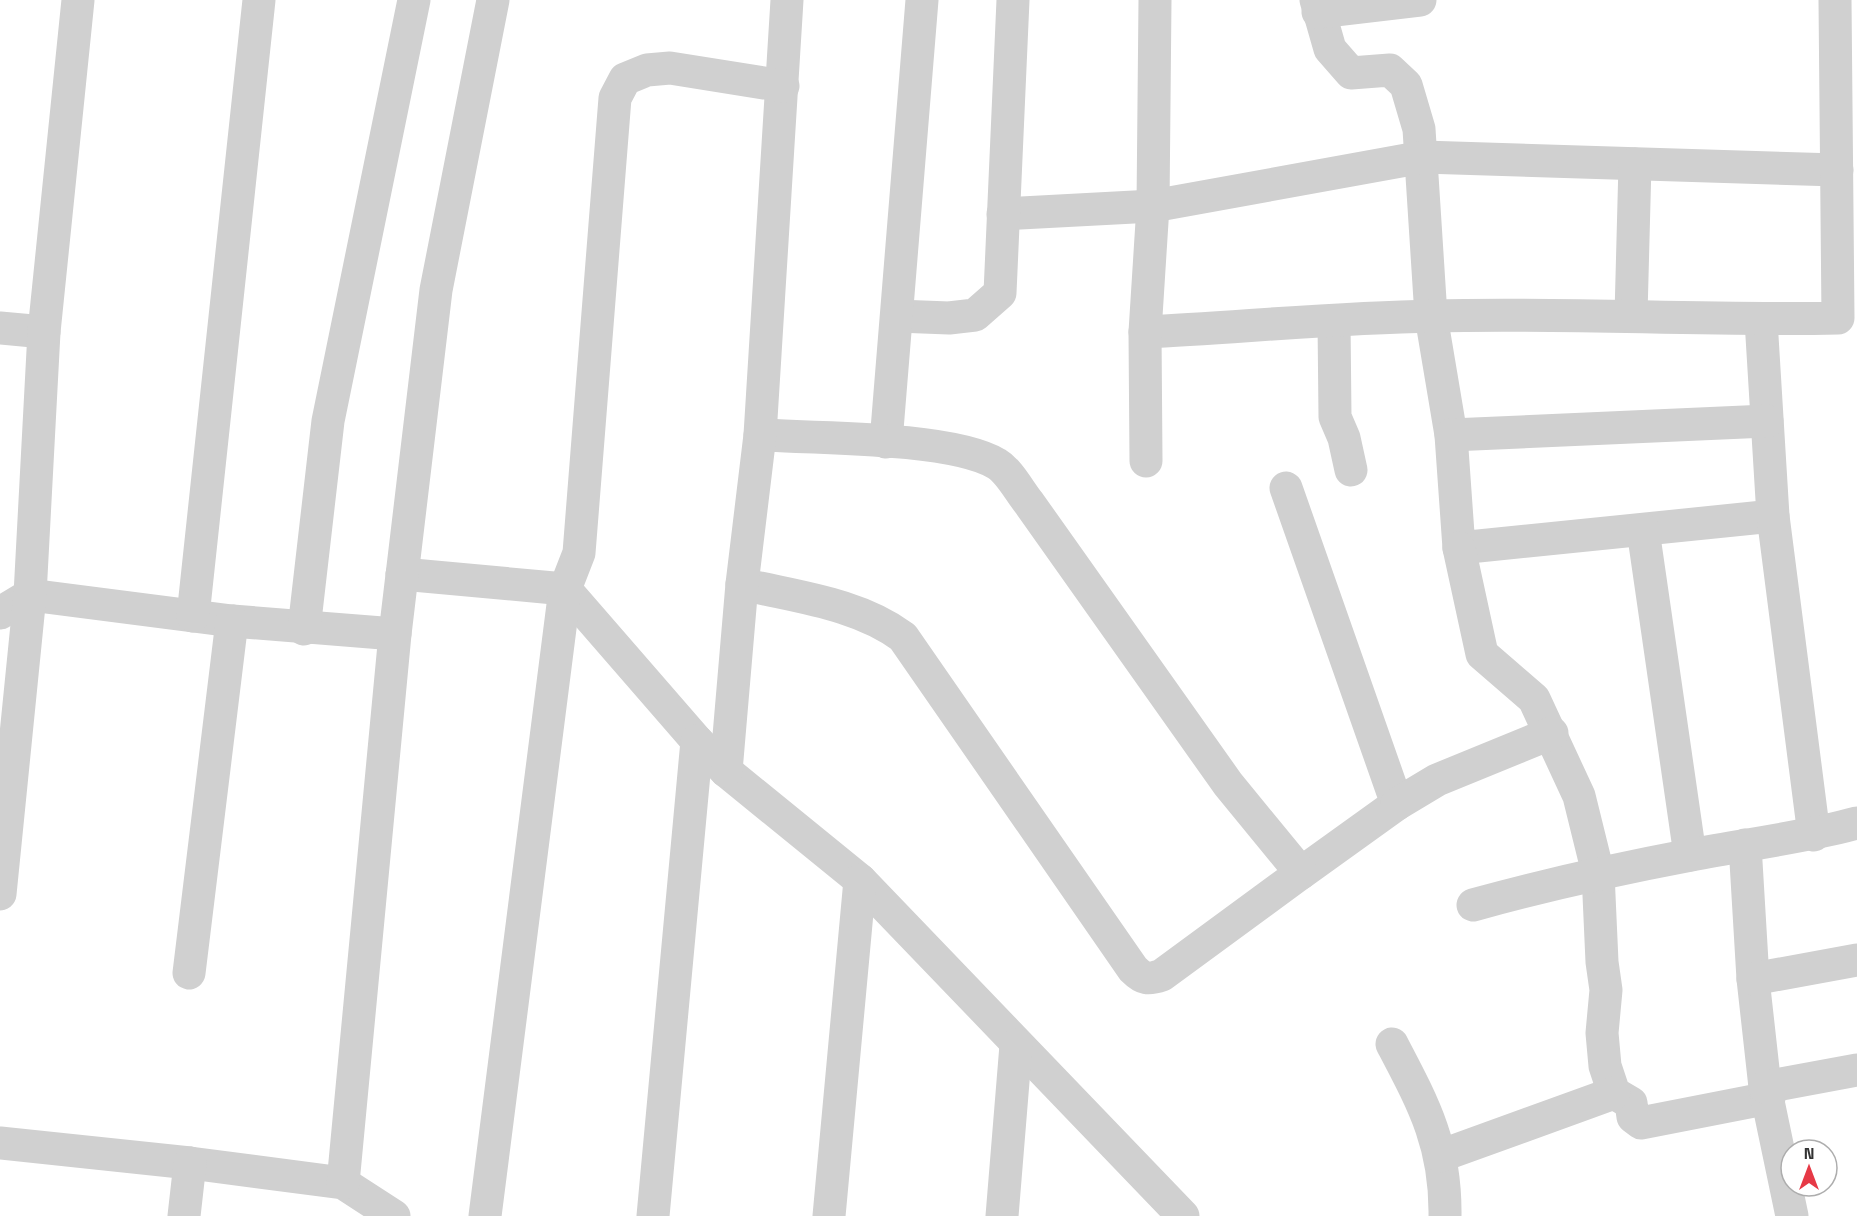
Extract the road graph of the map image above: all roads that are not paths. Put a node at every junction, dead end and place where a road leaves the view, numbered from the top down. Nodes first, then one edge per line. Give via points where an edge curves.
1 (78, 0) edge
2 (259, 0) edge
3 (414, 0) edge
4 (493, 0) edge
5 (787, 0) edge
6 (922, 0) edge
7 (1013, 0) edge
8 (1155, 0) edge
9 (1419, 0) edge
10 (1835, 0) edge
11 (1317, 6) edge
12 (783, 86) junction
13 (1423, 157) junction
14 (1635, 164) junction
15 (1837, 170) junction
16 (1153, 206) junction
17 (1003, 214) junction
18 (897, 315) junction
19 (1431, 315) junction
20 (1631, 315) junction
21 (1761, 320) junction
22 (1334, 321) junction
23 (0, 328) edge
24 (44, 332) junction
25 (1145, 332) junction
26 (1767, 421) junction
27 (760, 435) junction
28 (1451, 435) junction
29 (886, 442) junction
30 (1146, 461) dead end
31 (1351, 470) dead end
32 (1286, 488) dead end
33 (1773, 516) junction
34 (1643, 530) junction
35 (1459, 548) junction
36 (402, 574) junction
37 (742, 584) junction
38 (566, 589) junction
39 (30, 595) junction
40 (0, 613) edge
41 (193, 616) junction
42 (232, 621) junction
43 (304, 629) junction
44 (395, 634) junction
45 (1552, 733) junction
46 (697, 741) junction
47 (726, 771) junction
48 (1397, 804) junction
49 (1857, 822) edge
50 (1814, 835) junction
51 (1745, 845) junction
52 (1690, 855) junction
53 (1301, 873) junction
54 (1598, 873) junction
55 (860, 880) junction
56 (0, 894) edge
57 (1473, 905) dead end
58 (1857, 960) edge
59 (189, 973) dead end
60 (1753, 979) junction
61 (1392, 1044) dead end
62 (1016, 1045) junction
63 (1857, 1070) edge
64 (1767, 1092) junction
65 (1614, 1093) junction
66 (0, 1143) edge
67 (1440, 1156) junction
68 (190, 1163) junction
69 (343, 1183) junction
70 (1180, 1215) edge
71 (184, 1216) edge
72 (394, 1216) edge
73 (485, 1216) edge
74 (653, 1216) edge
75 (829, 1216) edge
76 (1002, 1216) edge
77 (1444, 1216) edge
78 (1792, 1216) edge

1 - 24 street
2 - 41 street
3 - 43 street via 328,421
4 - 36 street via 436,290
5 - 12 street
6 - 18 street
7 - 17 street
8 - 16 street
9 - 11 street
10 - 15 street
11 - 13 street via 1330,49 1351,73 1390,70 1406,85
12 - 27 street
12 - 38 street via 670,68 647,70 625,79 615,98 579,553
13 - 14 street
13 - 16 street
13 - 19 street
14 - 15 street
14 - 20 street
15 - 21 street via 1838,318
16 - 17 street
16 - 25 street
17 - 18 street via 1000,293 986,308 975,315 949,318
18 - 29 street
19 - 20 street
19 - 22 street
19 - 28 street
20 - 21 street
21 - 26 street
22 - 25 street
22 - 31 street via 1335,417
23 - 24 street
24 - 39 street
25 - 30 street
26 - 28 street
26 - 33 street
27 - 29 street
27 - 37 street
28 - 35 street
29 - 53 street via 959,450 998,464 1228,784
32 - 48 street
33 - 34 street
33 - 50 street
34 - 35 street
34 - 52 street
35 - 45 street via 1482,654 1534,699
36 - 38 street
36 - 44 street
37 - 47 street
37 - 53 street via 862,613 903,637 1141,977 1150,980 1162,975
38 - 46 street
38 - 73 street
39 - 40 street
39 - 41 street
39 - 56 street
41 - 42 street
42 - 43 street
42 - 59 street
43 - 44 street
44 - 69 street
45 - 48 street via 1437,780
45 - 54 street via 1579,796
46 - 47 street
46 - 74 street
47 - 55 street
48 - 53 street
49 - 50 street
50 - 51 street
51 - 52 street
51 - 60 street
52 - 54 street
54 - 57 street
54 - 65 street via 1606,990 1602,1033 1605,1066
55 - 62 street
55 - 75 street
58 - 60 street
60 - 64 street
61 - 67 street via 1426,1110
62 - 70 street
62 - 76 street
63 - 64 street
64 - 65 street via 1641,1123 1633,1117 1631,1103
64 - 78 street
65 - 67 street
66 - 68 street
67 - 77 street via 1445,1183
68 - 69 street
68 - 71 street
69 - 72 street

